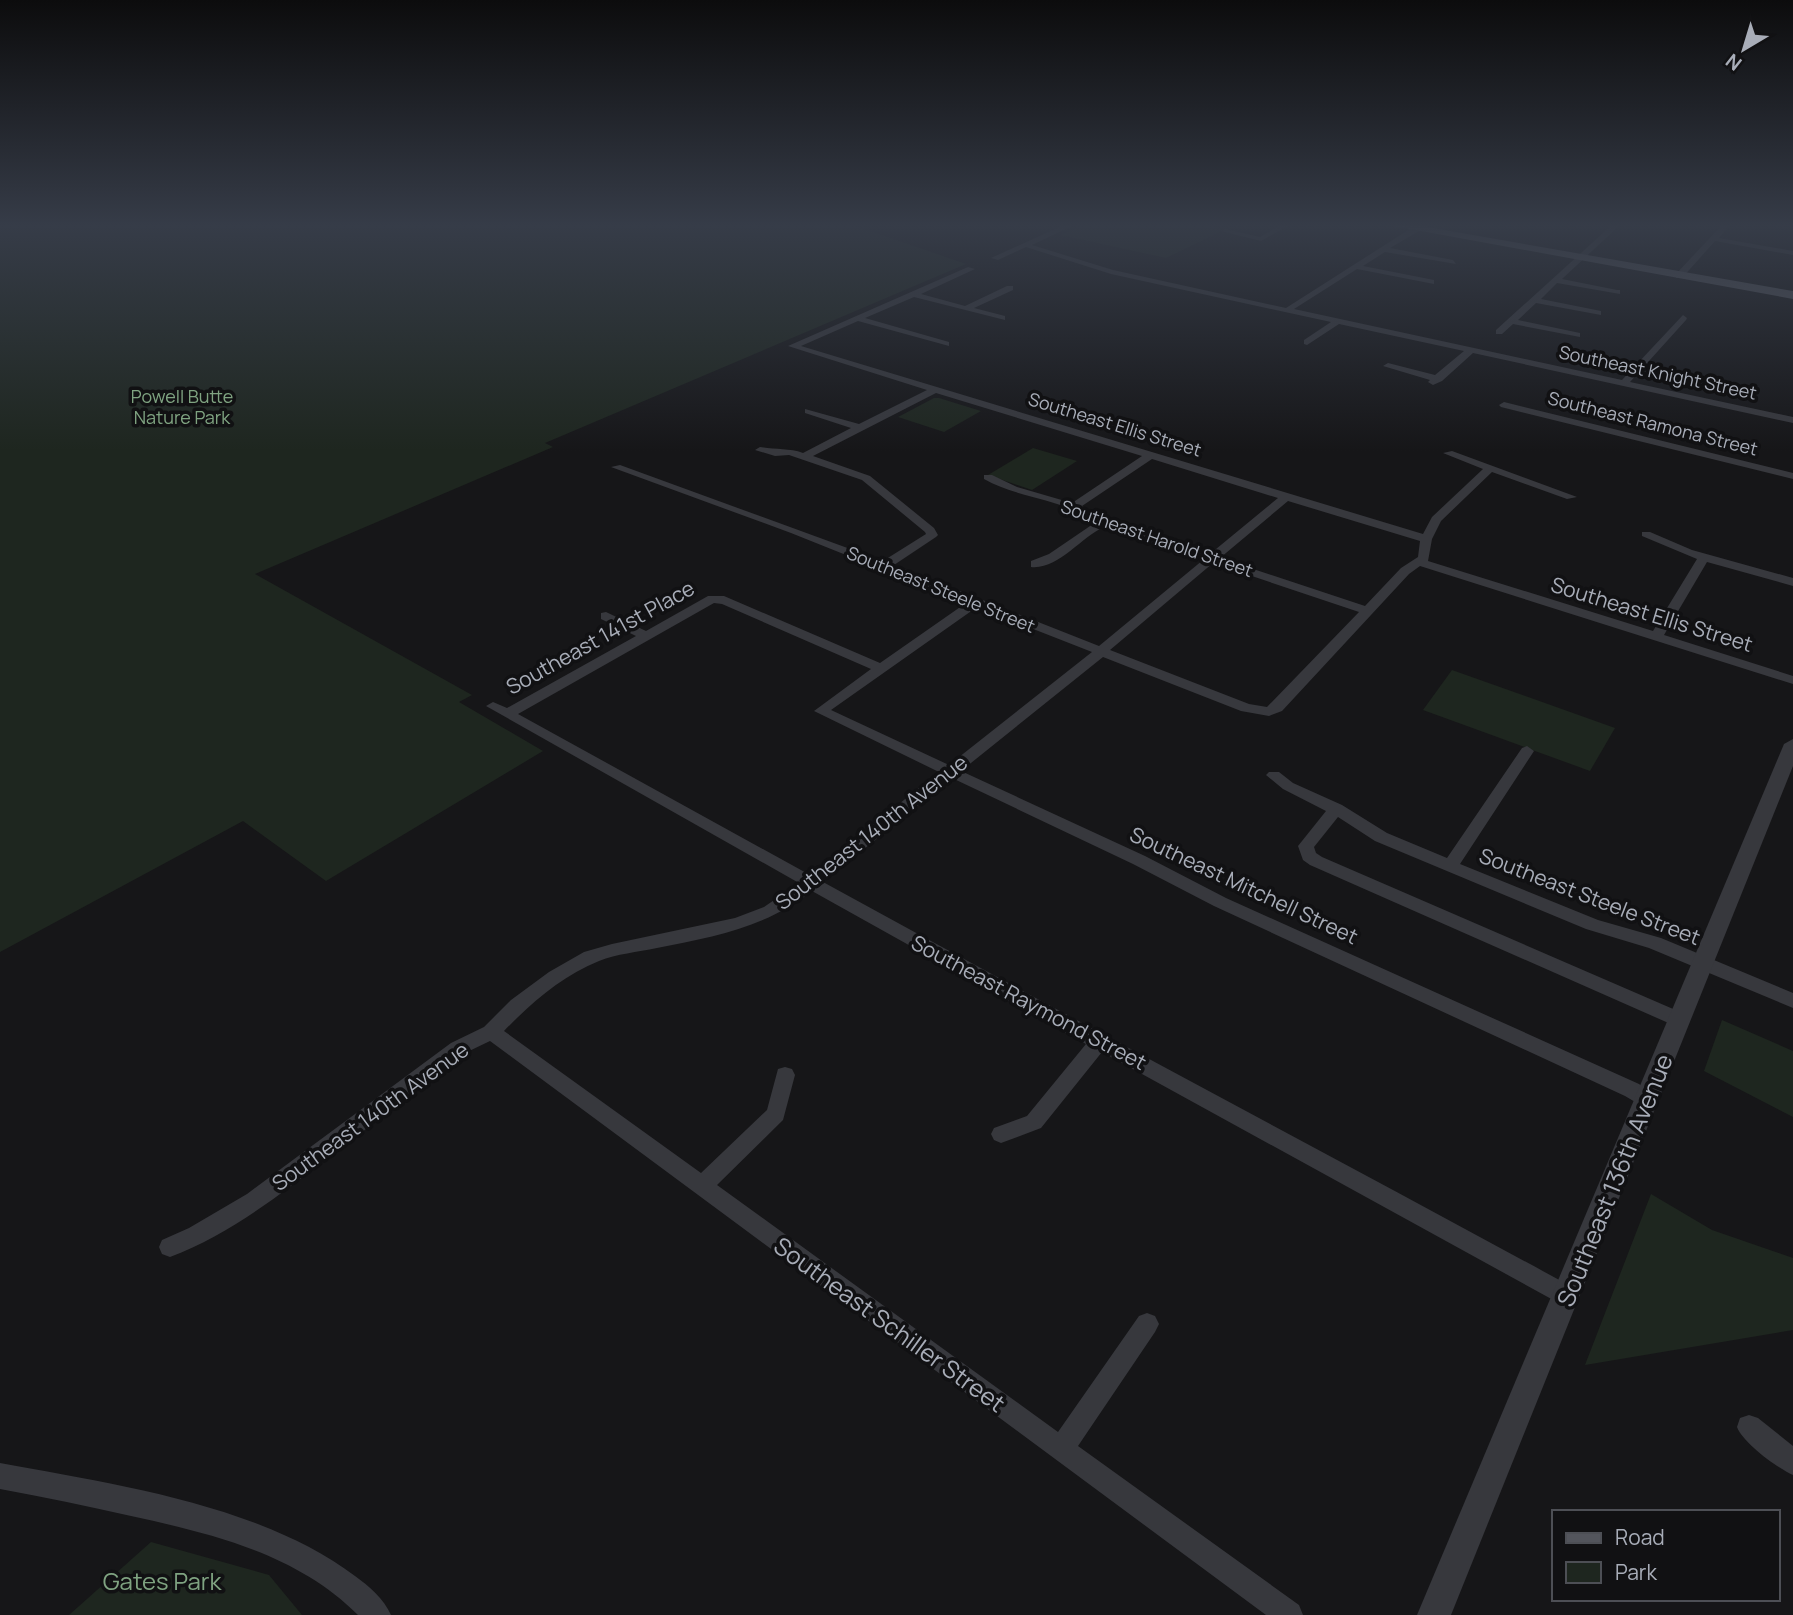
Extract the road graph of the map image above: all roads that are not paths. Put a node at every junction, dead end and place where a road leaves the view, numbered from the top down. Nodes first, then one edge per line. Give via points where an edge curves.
1 (900, 299) edge
2 (934, 299) edge
3 (986, 299) edge
4 (1234, 299) edge
5 (1305, 299) edge
6 (1535, 300) joint
7 (967, 308) junction
8 (1286, 311) junction
9 (1598, 313) dead end
10 (856, 318) junction
11 (1002, 318) dead end
12 (1683, 318) dead end
13 (1512, 321) junction
14 (1337, 322) junction
15 (1499, 332) dead end
16 (1577, 335) dead end
17 (1307, 342) dead end
18 (946, 344) dead end
19 (1471, 350) junction
20 (1388, 366) dead end
21 (1625, 382) junction
22 (934, 390) junction
23 (1504, 405) dead end
24 (809, 411) dead end
25 (1793, 420) edge
26 (861, 428) junction
27 (760, 450) dead end
28 (1448, 453) dead end
29 (1150, 455) junction
30 (805, 456) junction
31 (616, 467) dead end
32 (1490, 468) junction
33 (1793, 476) edge
34 (988, 477) dead end
35 (1287, 496) junction
36 (1571, 497) dead end
37 (1073, 507) junction
38 (1104, 523) junction
39 (1646, 534) dead end
40 (1426, 539) junction
41 (1704, 557) junction
42 (1212, 558) junction
43 (1419, 562) junction
44 (1035, 564) dead end
45 (883, 566) junction
46 (1793, 582) edge
47 (974, 603) junction
48 (1368, 611) junction
49 (606, 616) dead end
50 (644, 635) junction
51 (1656, 637) junction
52 (1100, 652) junction
53 (879, 668) junction
54 (1793, 680) edge
55 (500, 710) joint
56 (1265, 712) joint
57 (1793, 744) edge
58 (1527, 751) dead end
59 (948, 772) junction
60 (1274, 775) dead end
61 (1786, 781) edge
62 (1336, 810) junction
63 (1450, 866) junction
64 (812, 883) junction
65 (1704, 964) junction
66 (1793, 1001) edge
67 (1681, 1020) junction
68 (491, 1032) junction
69 (1099, 1042) junction
70 (785, 1075) dead end
71 (1647, 1101) junction
72 (1001, 1134) dead end
73 (702, 1186) junction
74 (170, 1247) dead end
75 (1566, 1296) junction
76 (1147, 1324) dead end
77 (1749, 1427) dead end
78 (1061, 1449) junction
79 (1793, 1462) edge
80 (0, 1476) edge
81 (377, 1615) edge
82 (1289, 1615) edge
83 (1434, 1615) edge

1 - 10 street
2 - 7 street
3 - 7 street
4 - 8 street, Southeast Knight Street
5 - 8 street
6 - 9 street
6 - 13 street
7 - 11 street
8 - 14 street, Southeast Knight Street
10 - 18 street
10 - 22 street, Southeast Ellis Street via 793,346
12 - 21 street
13 - 15 street
13 - 16 street
14 - 17 street
14 - 19 street, Southeast Knight Street
19 - 20 street via 1436,380
19 - 21 street, Southeast Knight Street
21 - 25 street, Southeast Knight Street
22 - 26 street
22 - 29 street, Southeast Ellis Street
23 - 33 street, Southeast Ramona Street
24 - 26 street
26 - 30 street
27 - 30 street
28 - 32 street
29 - 35 street, Southeast Ellis Street
29 - 37 street
30 - 45 street via 872,482 930,530 932,535
31 - 45 street, Southeast Steele Street
32 - 36 street
32 - 40 street via 1436,519
34 - 37 street, Southeast Harold Street via 1014,491
35 - 40 street, Southeast Ellis Street
35 - 42 street, Southeast 140th Avenue
37 - 38 street, Southeast Harold Street
38 - 42 street, Southeast Harold Street
38 - 44 street
39 - 41 street
40 - 43 street via 1426,555
41 - 46 street
41 - 51 street
42 - 48 street, Southeast Harold Street
42 - 52 street, Southeast 140th Avenue
43 - 48 street
43 - 51 street, Southeast Ellis Street
45 - 47 street, Southeast Steele Street
47 - 52 street, Southeast Steele Street
47 - 53 street
48 - 56 street via 1277,708
49 - 50 street
50 - 53 street, Southeast 141st Place via 701,602 724,600
50 - 55 street, Southeast 141st Place
51 - 54 street, Southeast Ellis Street
52 - 56 street, Southeast Steele Street via 1252,711
52 - 59 street, Southeast 140th Avenue
53 - 59 street, Southeast Mitchell Street via 821,710
55 - 64 street, Southeast Raymond Street
57 - 61 street, Southeast 136th Avenue
58 - 63 street
59 - 64 street, Southeast 140th Avenue
59 - 71 street, Southeast Mitchell Street via 1620,1084
60 - 62 street, Southeast Steele Street
61 - 65 street, Southeast 136th Avenue
62 - 63 street, Southeast Steele Street via 1381,837
62 - 67 street via 1306,846 1316,861
63 - 65 street, Southeast Steele Street via 1591,925 1655,943
64 - 68 street, Southeast 140th Avenue via 771,911 740,923 590,957 555,976
64 - 69 street, Southeast Raymond Street
65 - 66 street, Southeast Steele Street
65 - 67 street, Southeast 136th Avenue
67 - 71 street, Southeast 136th Avenue
68 - 73 street, Southeast Schiller Street
68 - 74 street, Southeast 140th Avenue via 458,1048 255,1201
69 - 72 street via 1034,1122
69 - 75 street, Southeast Raymond Street
70 - 73 street via 776,1114
71 - 75 street, Southeast 136th Avenue
73 - 78 street, Southeast Schiller Street
75 - 83 street, Southeast 136th Avenue
76 - 78 street
77 - 79 street
78 - 82 street, Southeast Schiller Street
80 - 81 street via 209,1521 277,1543 332,1574

